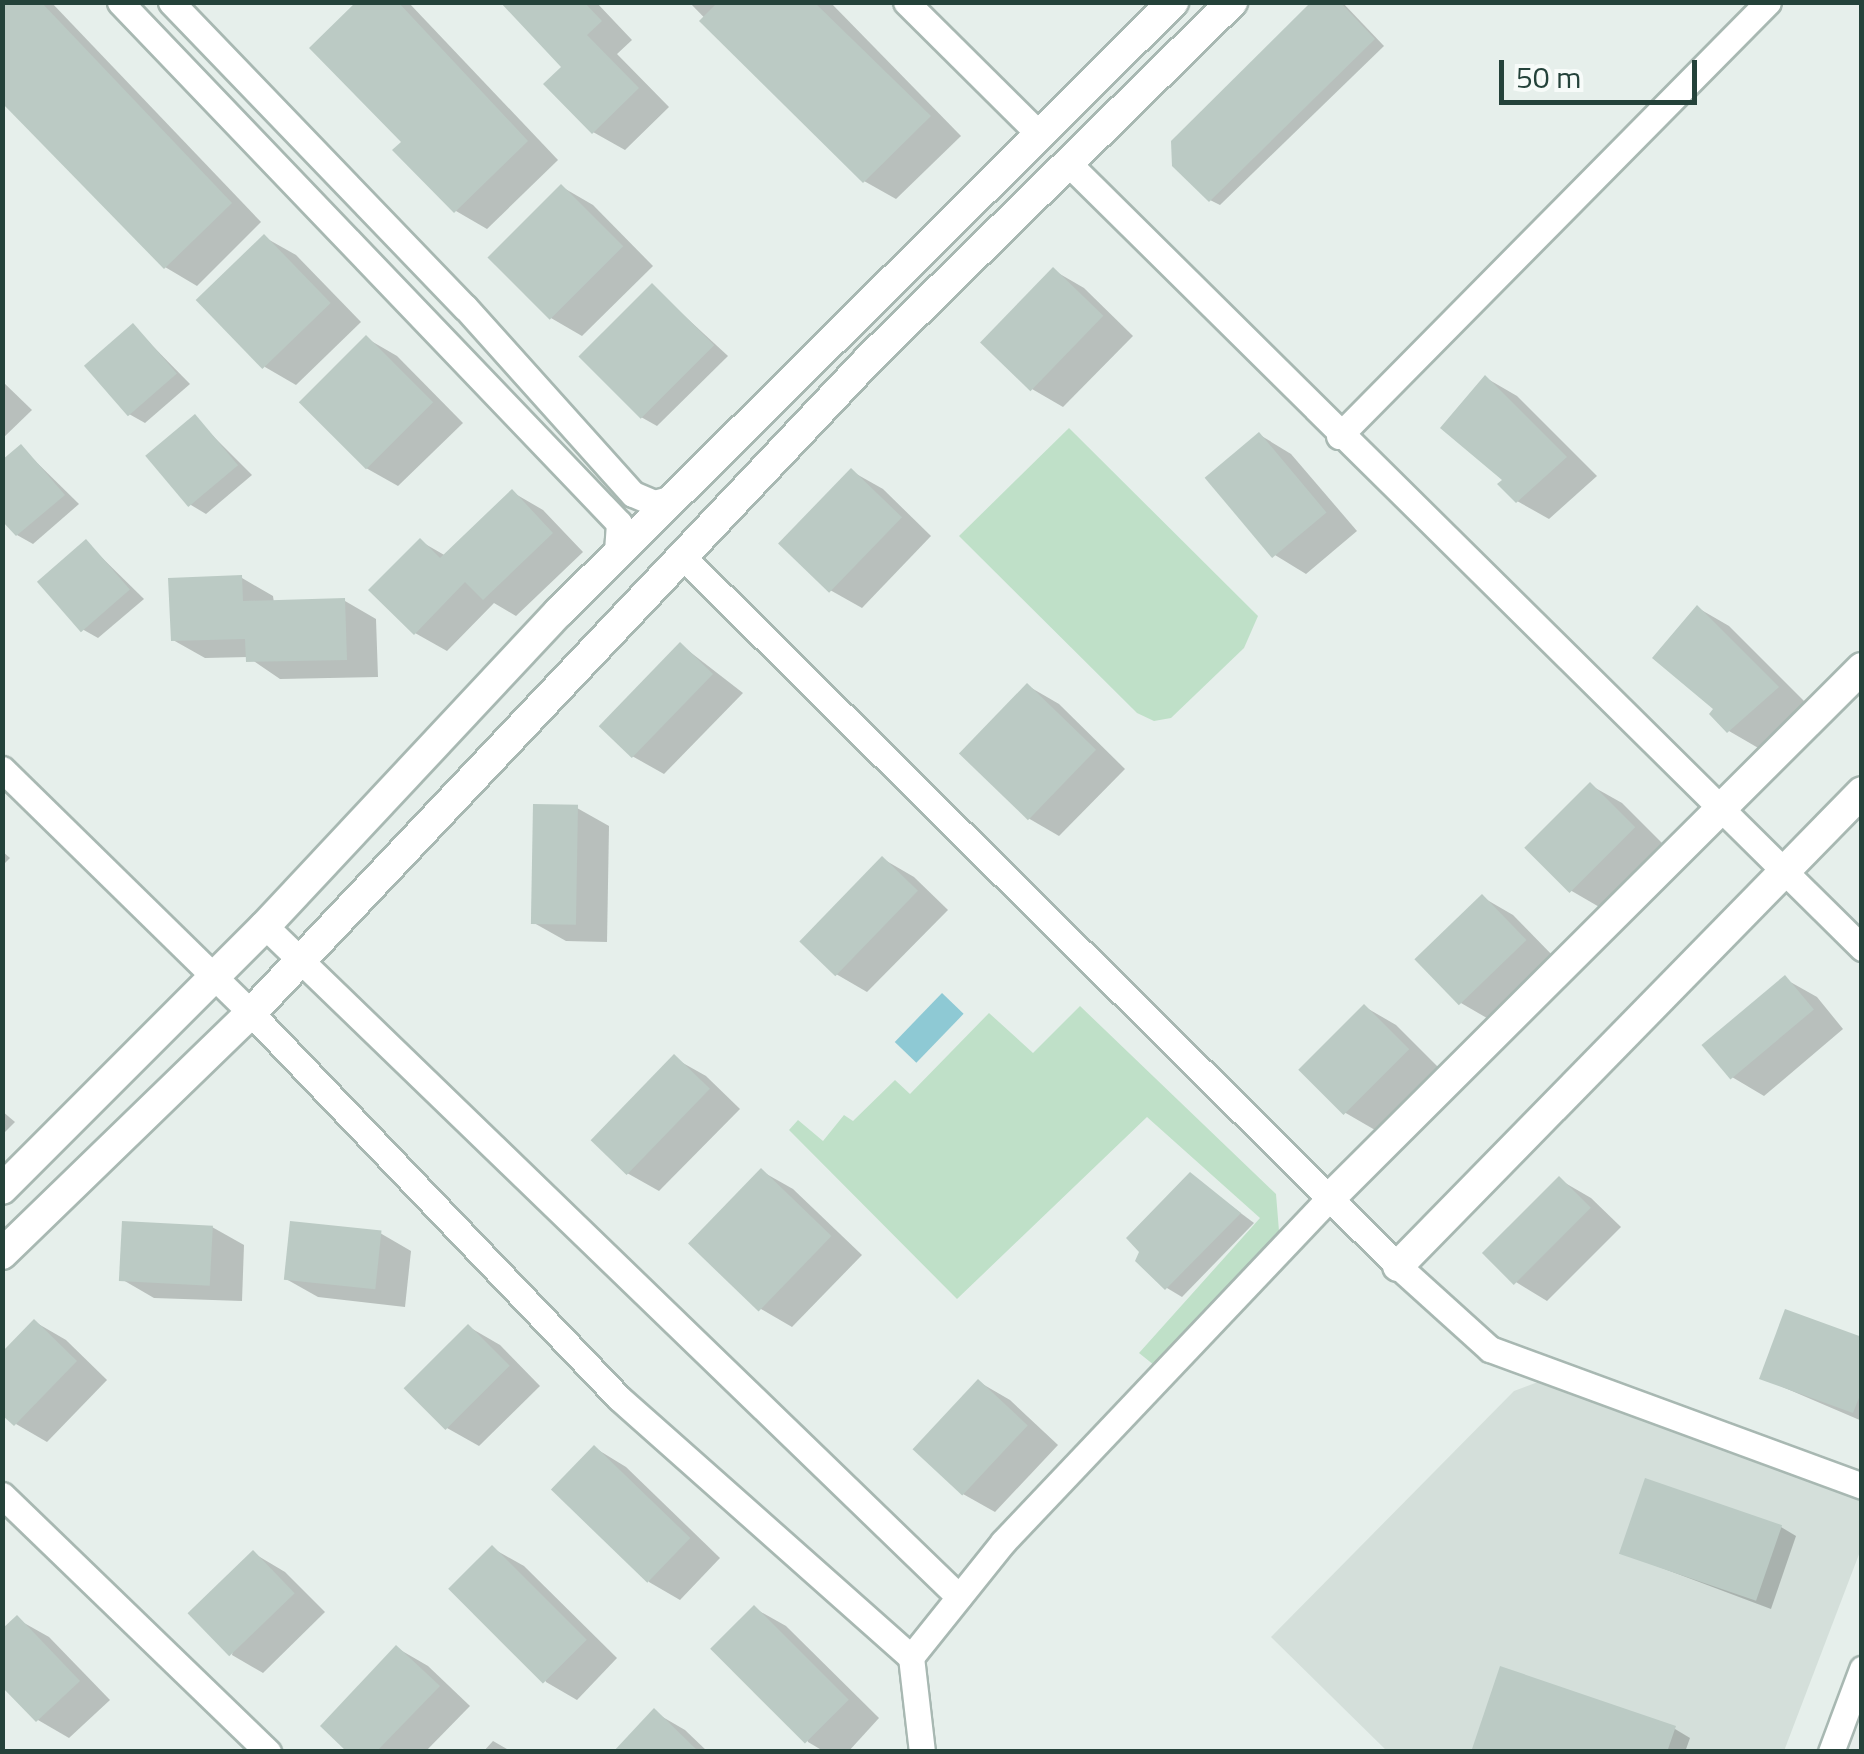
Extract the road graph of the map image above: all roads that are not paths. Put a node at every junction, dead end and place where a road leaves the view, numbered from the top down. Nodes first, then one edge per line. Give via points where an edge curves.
1 (120, 2) edge
2 (171, 2) edge
3 (906, 2) edge
4 (1173, 2) edge
5 (1232, 2) edge
6 (1768, 2) edge
7 (1040, 135) junction
8 (1070, 165) junction
9 (1338, 436) junction
10 (673, 498) junction
11 (617, 554) junction
12 (683, 557) junction
13 (1862, 668) edge
14 (2, 768) edge
15 (1862, 792) edge
16 (1720, 808) junction
17 (1784, 871) junction
18 (265, 926) junction
19 (1862, 948) edge
20 (300, 961) junction
21 (213, 978) junction
22 (252, 1013) junction
23 (2, 1190) edge
24 (1330, 1198) junction
25 (2, 1254) edge
26 (1398, 1266) junction
27 (1862, 1486) edge
28 (2, 1494) edge
29 (959, 1597) junction
30 (911, 1657) junction
31 (1862, 1669) edge
32 (268, 1752) edge
33 (922, 1752) edge
34 (1831, 1752) edge

1 - 11 street via 619,523
2 - 10 street via 465,307 633,494 654,504
3 - 7 street
4 - 7 main road
5 - 8 main road
6 - 9 street
7 - 10 main road
8 - 9 street
8 - 12 main road via 868,360
9 - 16 street
10 - 11 main road
11 - 18 main road
12 - 20 main road
12 - 24 street
13 - 16 main road
14 - 21 street
15 - 17 main road
16 - 17 street
16 - 24 main road
17 - 19 street
17 - 26 main road
18 - 20 street
18 - 21 main road
20 - 22 main road
20 - 29 street
21 - 22 street
21 - 23 main road
22 - 25 main road
22 - 30 street via 618,1398
24 - 26 street
24 - 29 street via 1003,1542
26 - 27 street via 1490,1348
28 - 32 street
29 - 30 street
30 - 33 street
31 - 34 street

